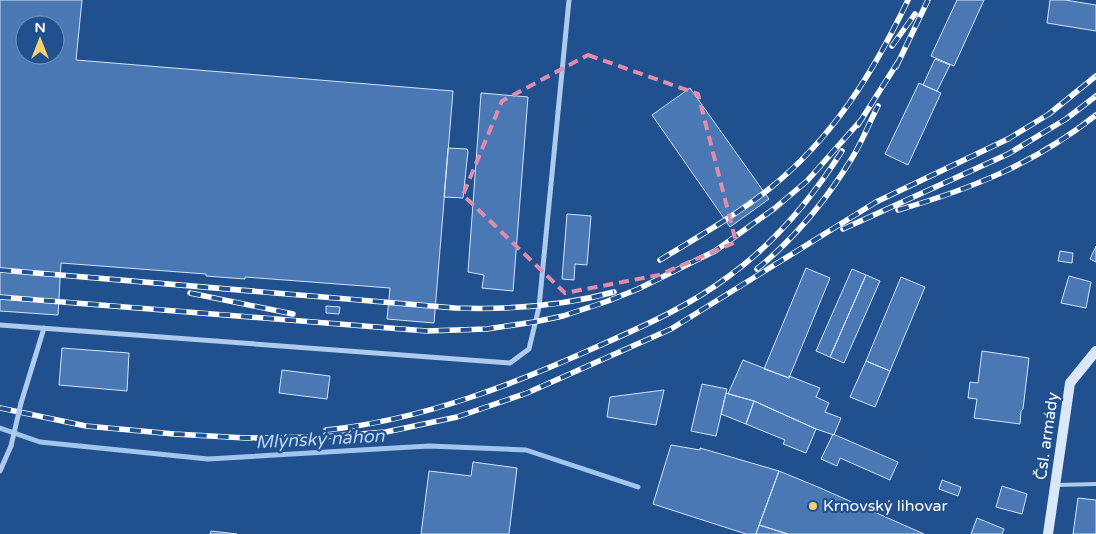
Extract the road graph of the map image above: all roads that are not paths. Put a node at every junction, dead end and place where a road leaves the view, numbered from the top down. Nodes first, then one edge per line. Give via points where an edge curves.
1 (568, 0) edge
2 (0, 325) edge
3 (44, 328) junction
4 (1096, 351) edge
5 (0, 471) edge
6 (1096, 484) edge
7 (1054, 485) junction
8 (1048, 534) edge

1 - 3 street via 539,307 529,349 510,363
2 - 3 street
3 - 5 street, bridge
4 - 7 main road, Čsl. armády via 1070,384
6 - 7 lane
7 - 8 main road, Čsl. armády

